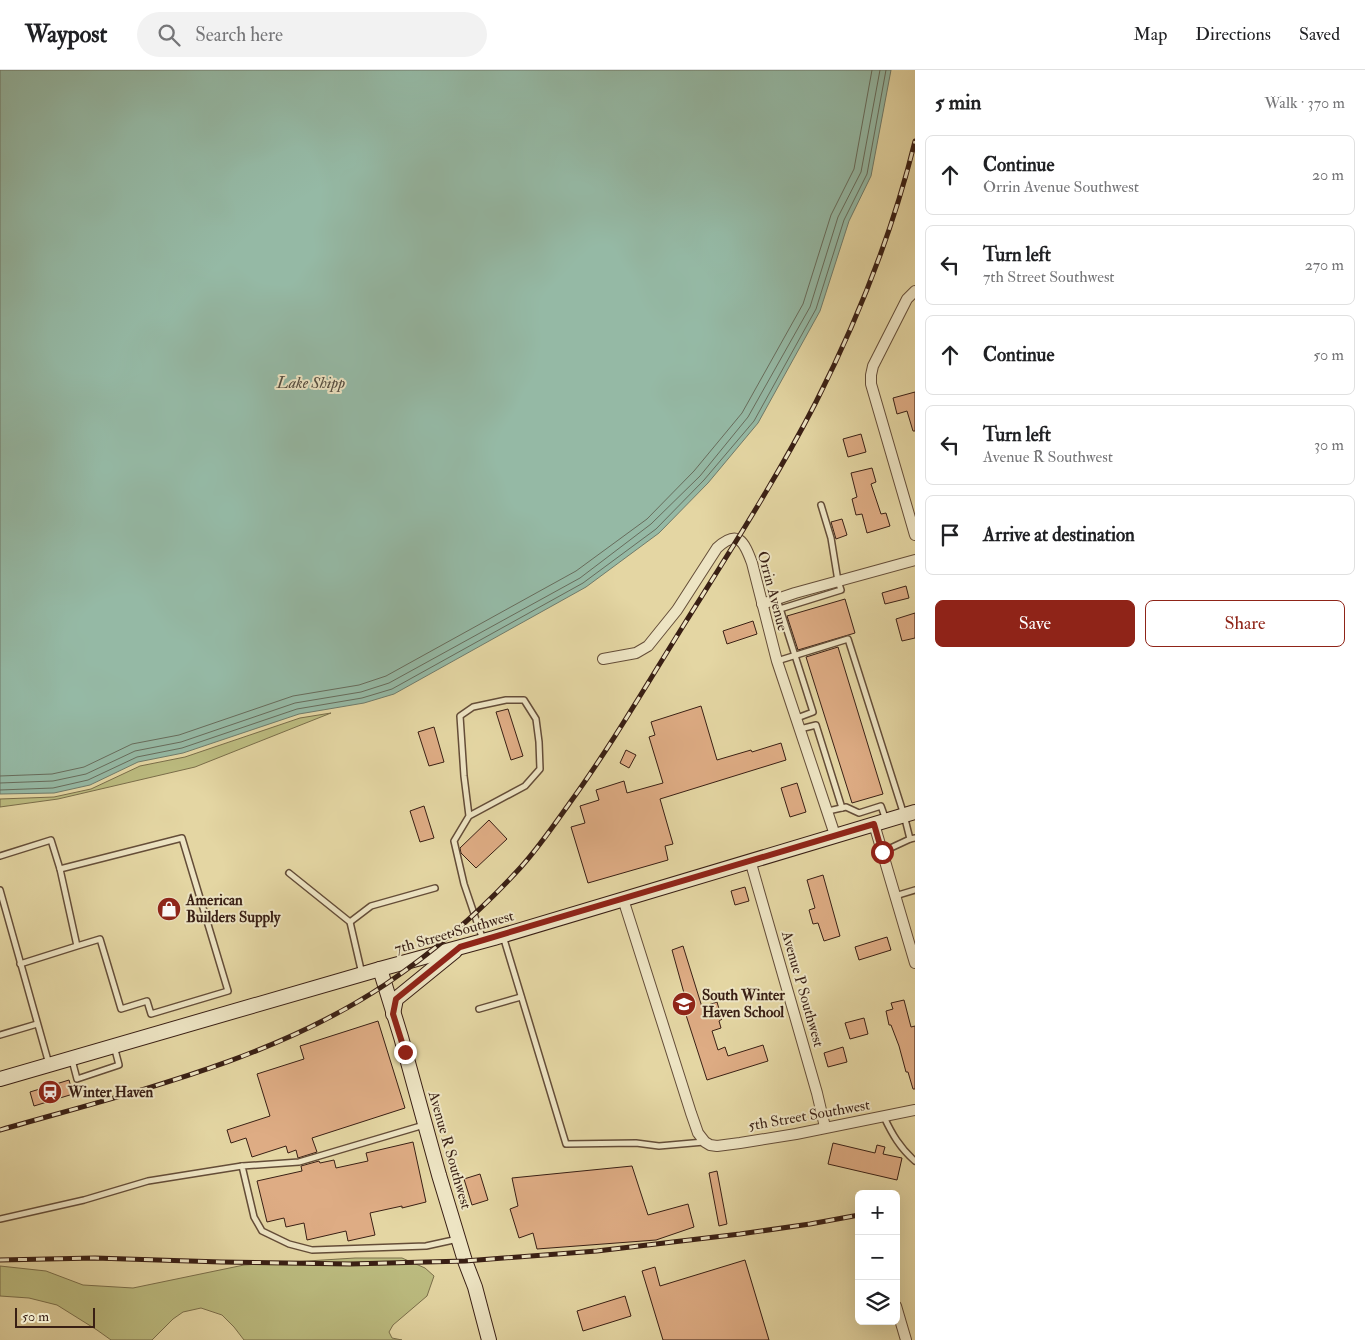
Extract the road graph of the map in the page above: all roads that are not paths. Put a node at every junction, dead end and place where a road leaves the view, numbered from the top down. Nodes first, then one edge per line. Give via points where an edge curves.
1 (915, 291) edge
2 (911, 300) edge
3 (820, 505) dead end
4 (915, 535) edge
5 (915, 560) edge
6 (838, 581) junction
7 (762, 604) junction
8 (778, 604) junction
9 (794, 656) junction
10 (603, 659) dead end
11 (777, 661) junction
12 (796, 718) junction
13 (800, 729) junction
14 (842, 808) junction
15 (827, 811) junction
16 (910, 813) edge
17 (469, 816) junction
18 (880, 822) junction
19 (835, 835) junction
20 (913, 838) edge
21 (882, 852) junction
22 (0, 856) edge
23 (750, 860) junction
24 (60, 869) junction
25 (288, 873) dead end
26 (435, 888) dead end
27 (0, 890) edge
28 (915, 890) edge
29 (895, 896) junction
30 (623, 899) junction
31 (350, 922) junction
32 (502, 935) junction
33 (483, 941) junction
34 (77, 946) junction
35 (460, 947) junction
36 (915, 963) edge
37 (20, 964) junction
38 (380, 969) junction
39 (362, 974) junction
40 (521, 997) junction
41 (479, 1010) dead end
42 (393, 1014) junction
43 (38, 1024) junction
44 (0, 1035) edge
45 (113, 1046) junction
46 (71, 1058) junction
47 (49, 1065) junction
48 (0, 1079) edge
49 (915, 1110) edge
50 (884, 1117) junction
51 (425, 1125) junction
52 (825, 1127) junction
53 (707, 1143) junction
54 (915, 1161) edge
55 (242, 1166) junction
56 (0, 1219) edge
57 (458, 1238) junction
58 (900, 1320) edge
59 (489, 1340) edge
60 (906, 1340) edge

1 - 2 street
2 - 4 street via 873,366 871,384
3 - 6 lane via 831,538
5 - 6 street
6 - 8 street
7 - 8 street
7 - 10 street, Orrin Avenue via 747,548 737,539 725,540 716,548 677,610 648,646 636,653
7 - 11 street, Orrin Avenue
8 - 9 lane
9 - 11 lane
9 - 12 lane via 813,712
9 - 16 lane via 848,639
11 - 12 street, Orrin Avenue
12 - 13 street, Orrin Avenue
13 - 14 lane via 816,725
13 - 15 street, Orrin Avenue
14 - 15 lane
14 - 18 lane via 860,813 881,806
15 - 19 street, Orrin Avenue
16 - 18 street, 7th Street Southwest
16 - 20 lane
17 - 17 lane via 524,786 540,769 536,719 524,700 473,707 460,716
17 - 33 lane via 454,841
18 - 19 street, 7th Street Southwest
18 - 21 street
19 - 23 street, 7th Street Southwest
20 - 21 lane
21 - 29 street
22 - 24 lane via 51,840
23 - 30 street, 7th Street Southwest
23 - 52 street, Avenue P Southwest
24 - 34 lane
24 - 34 lane via 182,838 228,991 151,1014 147,1001 121,1009 100,940
25 - 31 lane
26 - 31 lane via 371,906
27 - 37 lane
28 - 29 lane
29 - 36 street
30 - 32 street, 7th Street Southwest
30 - 53 street via 691,1113 698,1133
31 - 39 lane
32 - 33 street, 7th Street Southwest
32 - 40 lane
33 - 35 street, 7th Street Southwest
34 - 37 lane
35 - 38 street, 7th Street Southwest
35 - 42 street via 396,999
37 - 43 lane
38 - 39 street, 7th Street Southwest
38 - 42 street, Avenue R Southwest
39 - 45 street, 7th Street Southwest
40 - 41 lane
40 - 53 lane via 566,1144 636,1143 658,1146
42 - 51 street, Avenue R Southwest
43 - 44 lane
43 - 47 lane
45 - 46 street, 7th Street Southwest
45 - 46 lane via 119,1065 77,1079
46 - 47 street, 7th Street Southwest
47 - 48 street, 7th Street Southwest
49 - 50 street, 5th Street Southwest
50 - 52 street, 5th Street Southwest
50 - 54 lane via 892,1135
51 - 55 lane via 299,1162
51 - 57 street, Avenue R Southwest
52 - 53 street, 5th Street Southwest via 740,1143 717,1146
55 - 56 lane via 148,1181
55 - 57 lane via 254,1217 262,1232 289,1244 312,1250 426,1246
57 - 59 street, Avenue R Southwest
58 - 60 street

